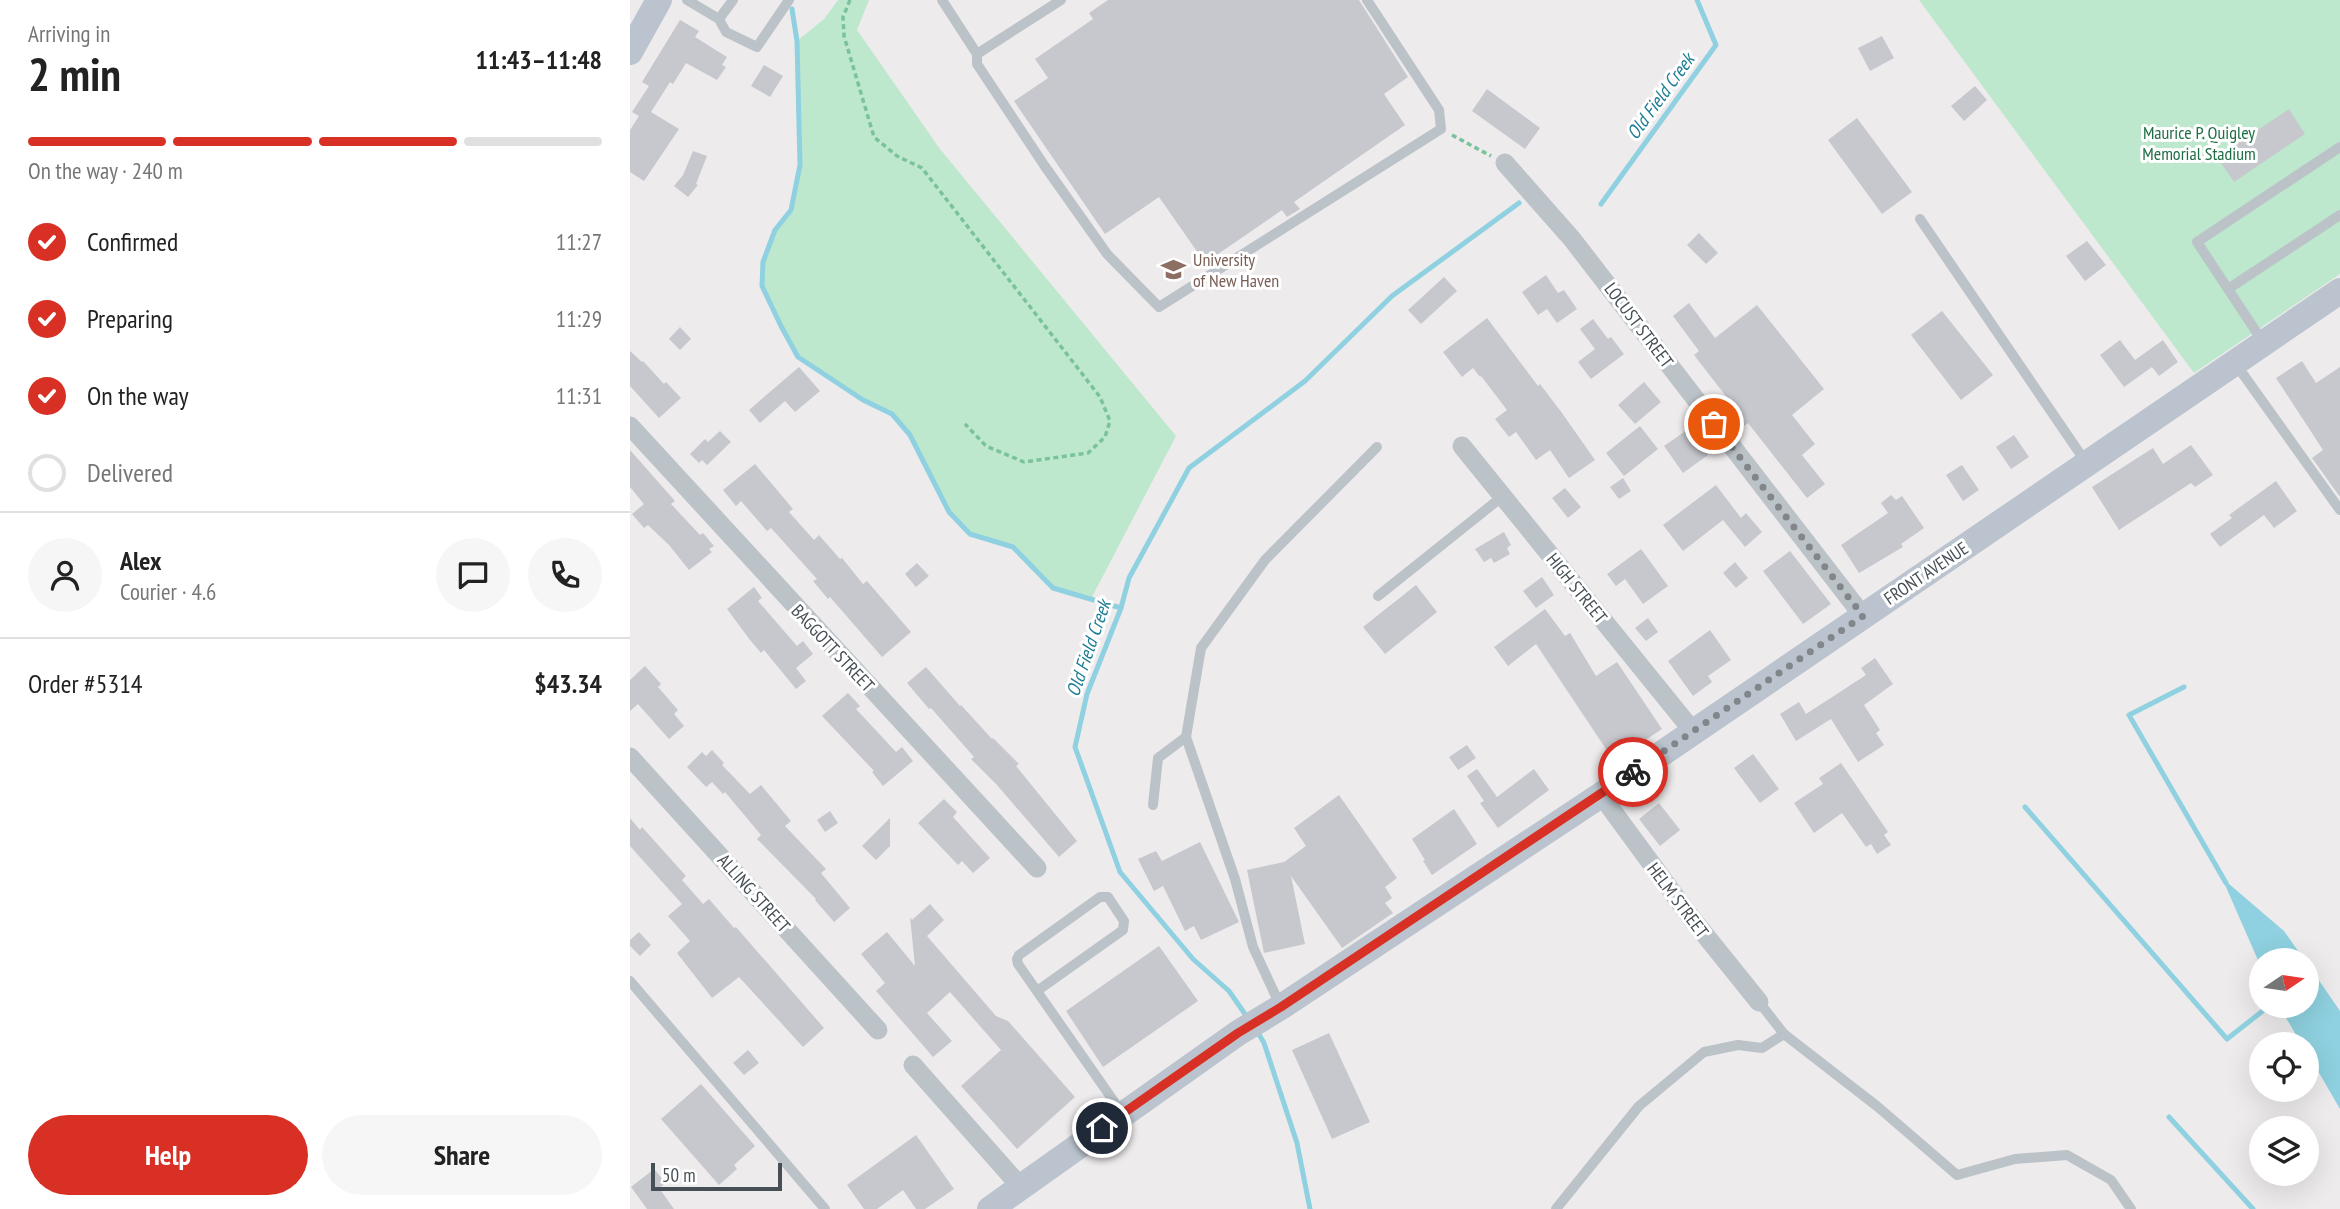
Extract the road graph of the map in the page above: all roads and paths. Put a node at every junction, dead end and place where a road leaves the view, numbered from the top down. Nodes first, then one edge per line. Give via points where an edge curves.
1 (659, 0) edge
2 (687, 0) edge
3 (733, 0) edge
4 (789, 0) edge
5 (850, 0) edge
6 (942, 0) edge
7 (1061, 0) edge
8 (1367, 0) edge
9 (719, 19) junction
10 (630, 52) edge
11 (976, 54) junction
12 (1441, 129) junction
13 (2340, 147) edge
14 (1505, 163) joint
15 (2340, 215) edge
16 (1920, 219) dead end
17 (2228, 289) junction
18 (2340, 290) edge
19 (2263, 343) junction
20 (2234, 363) junction
21 (965, 424) dead end
22 (630, 426) edge
23 (1462, 446) dead end
24 (1377, 447) dead end
25 (2087, 464) junction
26 (1503, 496) junction
27 (2340, 509) edge
28 (1378, 596) dead end
29 (1863, 616) junction
30 (1692, 730) junction
31 (1186, 737) junction
32 (630, 757) edge
33 (1601, 795) junction
34 (1153, 805) dead end
35 (1037, 868) dead end
36 (630, 981) edge
37 (1037, 991) junction
38 (1759, 1002) joint
39 (1271, 1013) junction
40 (878, 1030) dead end
41 (1784, 1034) junction
42 (913, 1065) dead end
43 (1122, 1113) junction
44 (1020, 1186) junction
45 (825, 1209) edge
46 (990, 1209) edge
47 (1556, 1209) edge
48 (2132, 1209) edge

1 - 10 street
2 - 9 lane
3 - 9 lane
4 - 9 lane via 757,47 726,32
5 - 21 path via 843,17 844,36 874,137 922,168 1100,397 1110,421 1105,437 1088,453 1024,462 986,446
6 - 11 lane
7 - 11 lane
8 - 12 lane via 1438,110
11 - 12 lane via 984,75 1107,254 1159,307
12 - 14 path
13 - 17 lane via 2197,242
14 - 29 street, LOCUST STREET via 1572,239
15 - 17 lane
16 - 25 lane
17 - 19 lane
18 - 19 street, FRONT AVENUE
19 - 20 street, FRONT AVENUE
20 - 25 street, FRONT AVENUE
20 - 27 lane
22 - 35 street, BAGGOTT STREET
23 - 26 street, HIGH STREET
24 - 31 lane via 1265,560 1201,648
25 - 29 street, FRONT AVENUE
26 - 28 lane
26 - 30 street, HIGH STREET
29 - 30 street, FRONT AVENUE
30 - 33 street, FRONT AVENUE
31 - 34 lane via 1158,758
31 - 39 lane via 1235,878
32 - 40 street, ALLING STREET
33 - 38 street, HELM STREET
33 - 39 street, FRONT AVENUE
36 - 45 lane
37 - 37 lane via 1017,956 1100,897 1108,897 1124,921 1124,929
37 - 43 lane
38 - 41 lane
39 - 43 street, FRONT AVENUE
41 - 47 lane via 1762,1048 1738,1045 1704,1052 1639,1106
41 - 48 lane via 1957,1174 2015,1159 2067,1154 2111,1180
42 - 44 street
43 - 44 street, FRONT AVENUE
44 - 46 street, FRONT AVENUE

